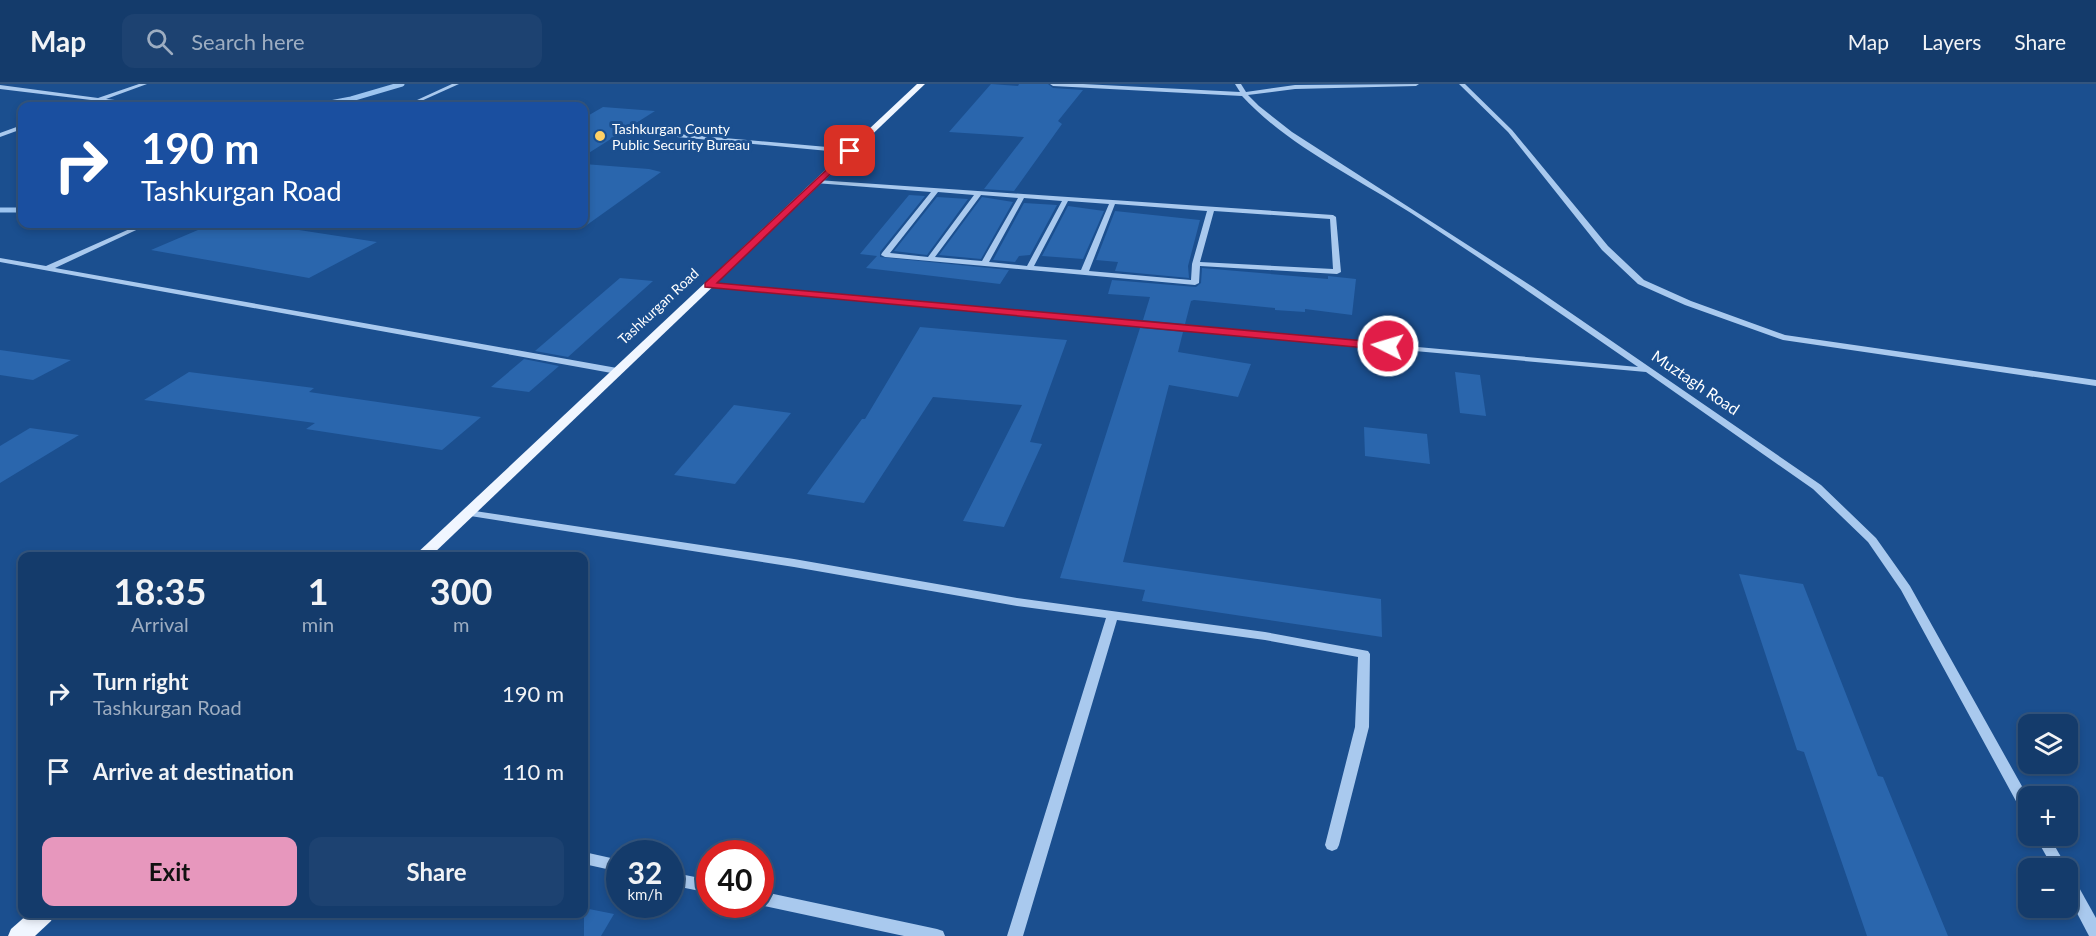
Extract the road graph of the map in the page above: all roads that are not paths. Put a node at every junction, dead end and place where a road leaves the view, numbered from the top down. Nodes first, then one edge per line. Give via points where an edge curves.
1 (144, 84) edge
2 (456, 84) edge
3 (921, 84) edge
4 (1053, 84) edge
5 (1238, 84) edge
6 (1363, 84) edge
7 (1416, 84) edge
8 (1462, 84) edge
9 (1295, 85) edge
10 (0, 87) edge
11 (1242, 94) junction
12 (100, 99) junction
13 (91, 102) edge
14 (121, 102) edge
15 (416, 102) edge
16 (18, 128) edge
17 (0, 135) edge
18 (679, 136) dead end
19 (850, 151) junction
20 (817, 182) junction
21 (936, 190) junction
22 (979, 193) junction
23 (1022, 196) junction
24 (1066, 199) junction
25 (1113, 202) junction
26 (1211, 209) junction
27 (137, 228) edge
28 (930, 259) junction
29 (0, 260) edge
30 (984, 264) junction
31 (1196, 264) junction
32 (1029, 268) junction
33 (45, 269) junction
34 (1084, 273) junction
35 (709, 285) junction
36 (1647, 370) junction
37 (617, 371) junction
38 (2096, 383) edge
39 (468, 513) junction
40 (426, 552) edge
41 (1113, 615) junction
42 (2018, 792) edge
43 (1332, 845) dead end
44 (588, 859) edge
45 (606, 863) edge
46 (2078, 900) edge
47 (774, 901) edge
48 (39, 918) edge
49 (2096, 933) edge
50 (19, 936) edge
51 (937, 936) edge
52 (1016, 936) edge

1 - 12 street
2 - 15 street
3 - 19 main road, Tashkurgan Road
4 - 11 street
5 - 11 street, Muztagh Road
6 - 7 street
6 - 9 street
8 - 38 street via 1510,131 1605,248 1641,282 1784,337
9 - 11 street
10 - 12 street
11 - 36 street, Muztagh Road via 1333,162 1424,217
12 - 13 street
12 - 14 street
16 - 17 street
18 - 19 street
19 - 20 main road, Tashkurgan Road
20 - 21 street
20 - 35 main road, Tashkurgan Road
21 - 22 street
21 - 28 street via 885,255
22 - 23 street
22 - 28 street
23 - 24 street
23 - 30 street
24 - 25 street
24 - 32 street
25 - 26 street
25 - 34 street
26 - 31 street
26 - 31 street via 1333,217 1337,272
27 - 33 street
28 - 30 street
29 - 33 street
30 - 32 street
31 - 34 street via 1195,282
32 - 34 street
33 - 37 street
35 - 36 street
35 - 37 main road, Tashkurgan Road
36 - 42 street, Muztagh Road via 1817,487 1872,540 1906,589
37 - 39 main road, Tashkurgan Road
39 - 40 main road, Tashkurgan Road
39 - 41 street
41 - 43 street via 1364,654 1362,727
41 - 52 street
44 - 45 street
46 - 49 street
47 - 51 street
48 - 50 main road

